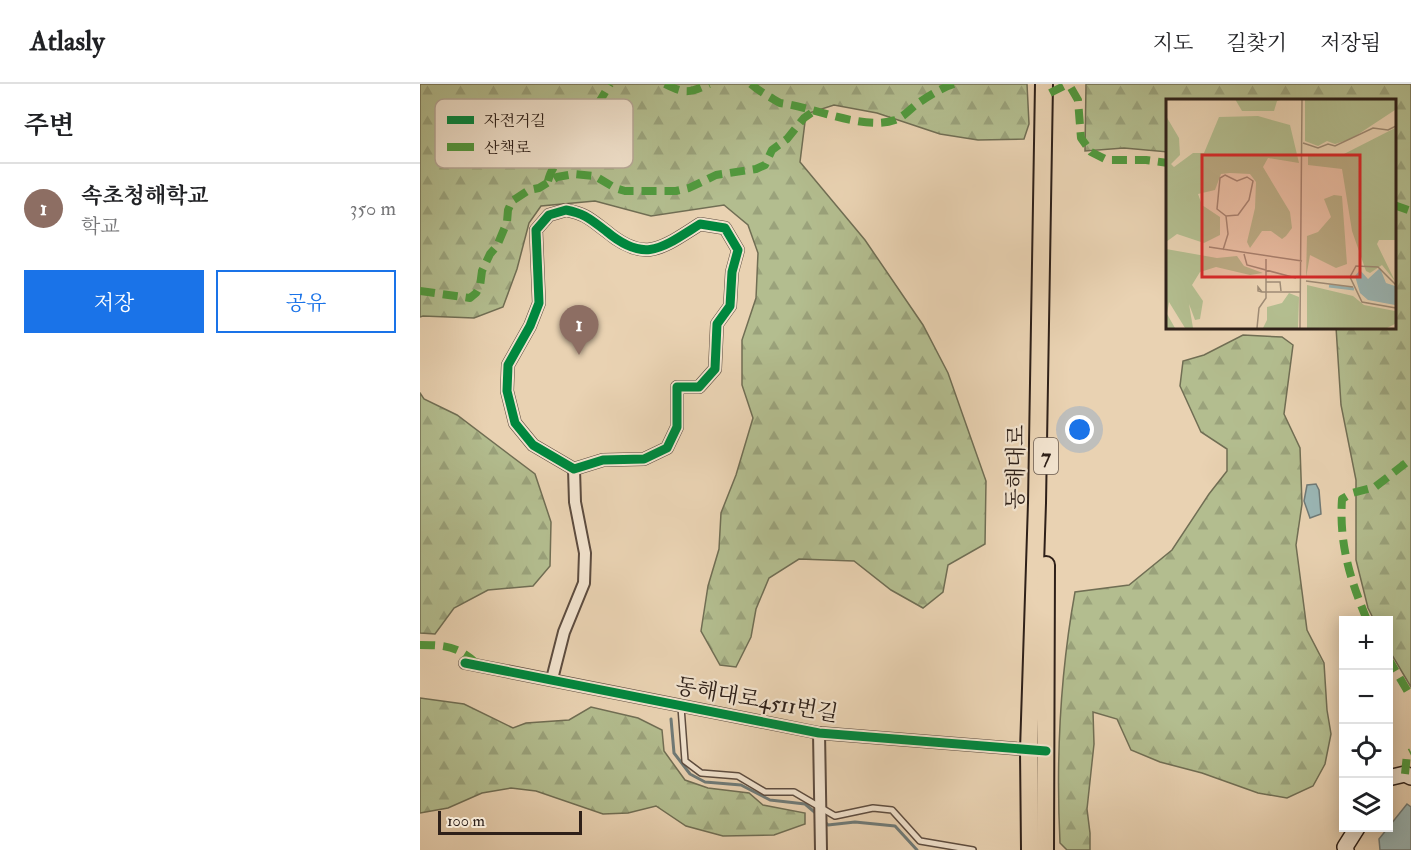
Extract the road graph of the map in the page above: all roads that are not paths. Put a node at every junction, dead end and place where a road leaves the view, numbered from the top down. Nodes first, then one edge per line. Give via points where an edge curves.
1 (1044, 84) edge
2 (1051, 84) edge
3 (574, 469) junction
4 (465, 663) dead end
5 (552, 680) junction
6 (681, 706) junction
7 (819, 733) junction
8 (1038, 750) junction
9 (1393, 777) edge
10 (1411, 777) edge
11 (820, 808) junction
12 (1038, 826) junction
13 (1354, 832) edge
14 (821, 845) edge
15 (973, 850) edge
16 (1030, 850) edge
17 (1045, 850) edge
18 (1346, 850) edge

1 - 8 main road, 동해대로 / 7 via 1037,503
2 - 8 main road, 동해대로 / 7
3 - 3 street via 603,460 644,459 667,448 677,427 677,387 699,387 715,369 717,324 730,306 738,250 725,228 700,224 668,244 641,251 621,244 583,213 566,210 549,215 536,230 538,303 508,365 507,391 515,423 533,445
3 - 5 street via 575,502 585,554 584,583 564,632
4 - 5 street, 동해대로4511번길
5 - 6 street, 동해대로4511번길
6 - 7 street, 동해대로4511번길
6 - 11 lane via 685,761 700,773 738,776 765,792 794,792
7 - 8 street, 동해대로4511번길
7 - 11 street
8 - 12 main road, 동해대로 / 7
9 - 10 street
11 - 14 street
11 - 15 lane via 835,816 873,808 892,810 920,841
12 - 16 main road, 동해대로 / 7
12 - 17 main road, 동해대로 / 7
13 - 18 street

